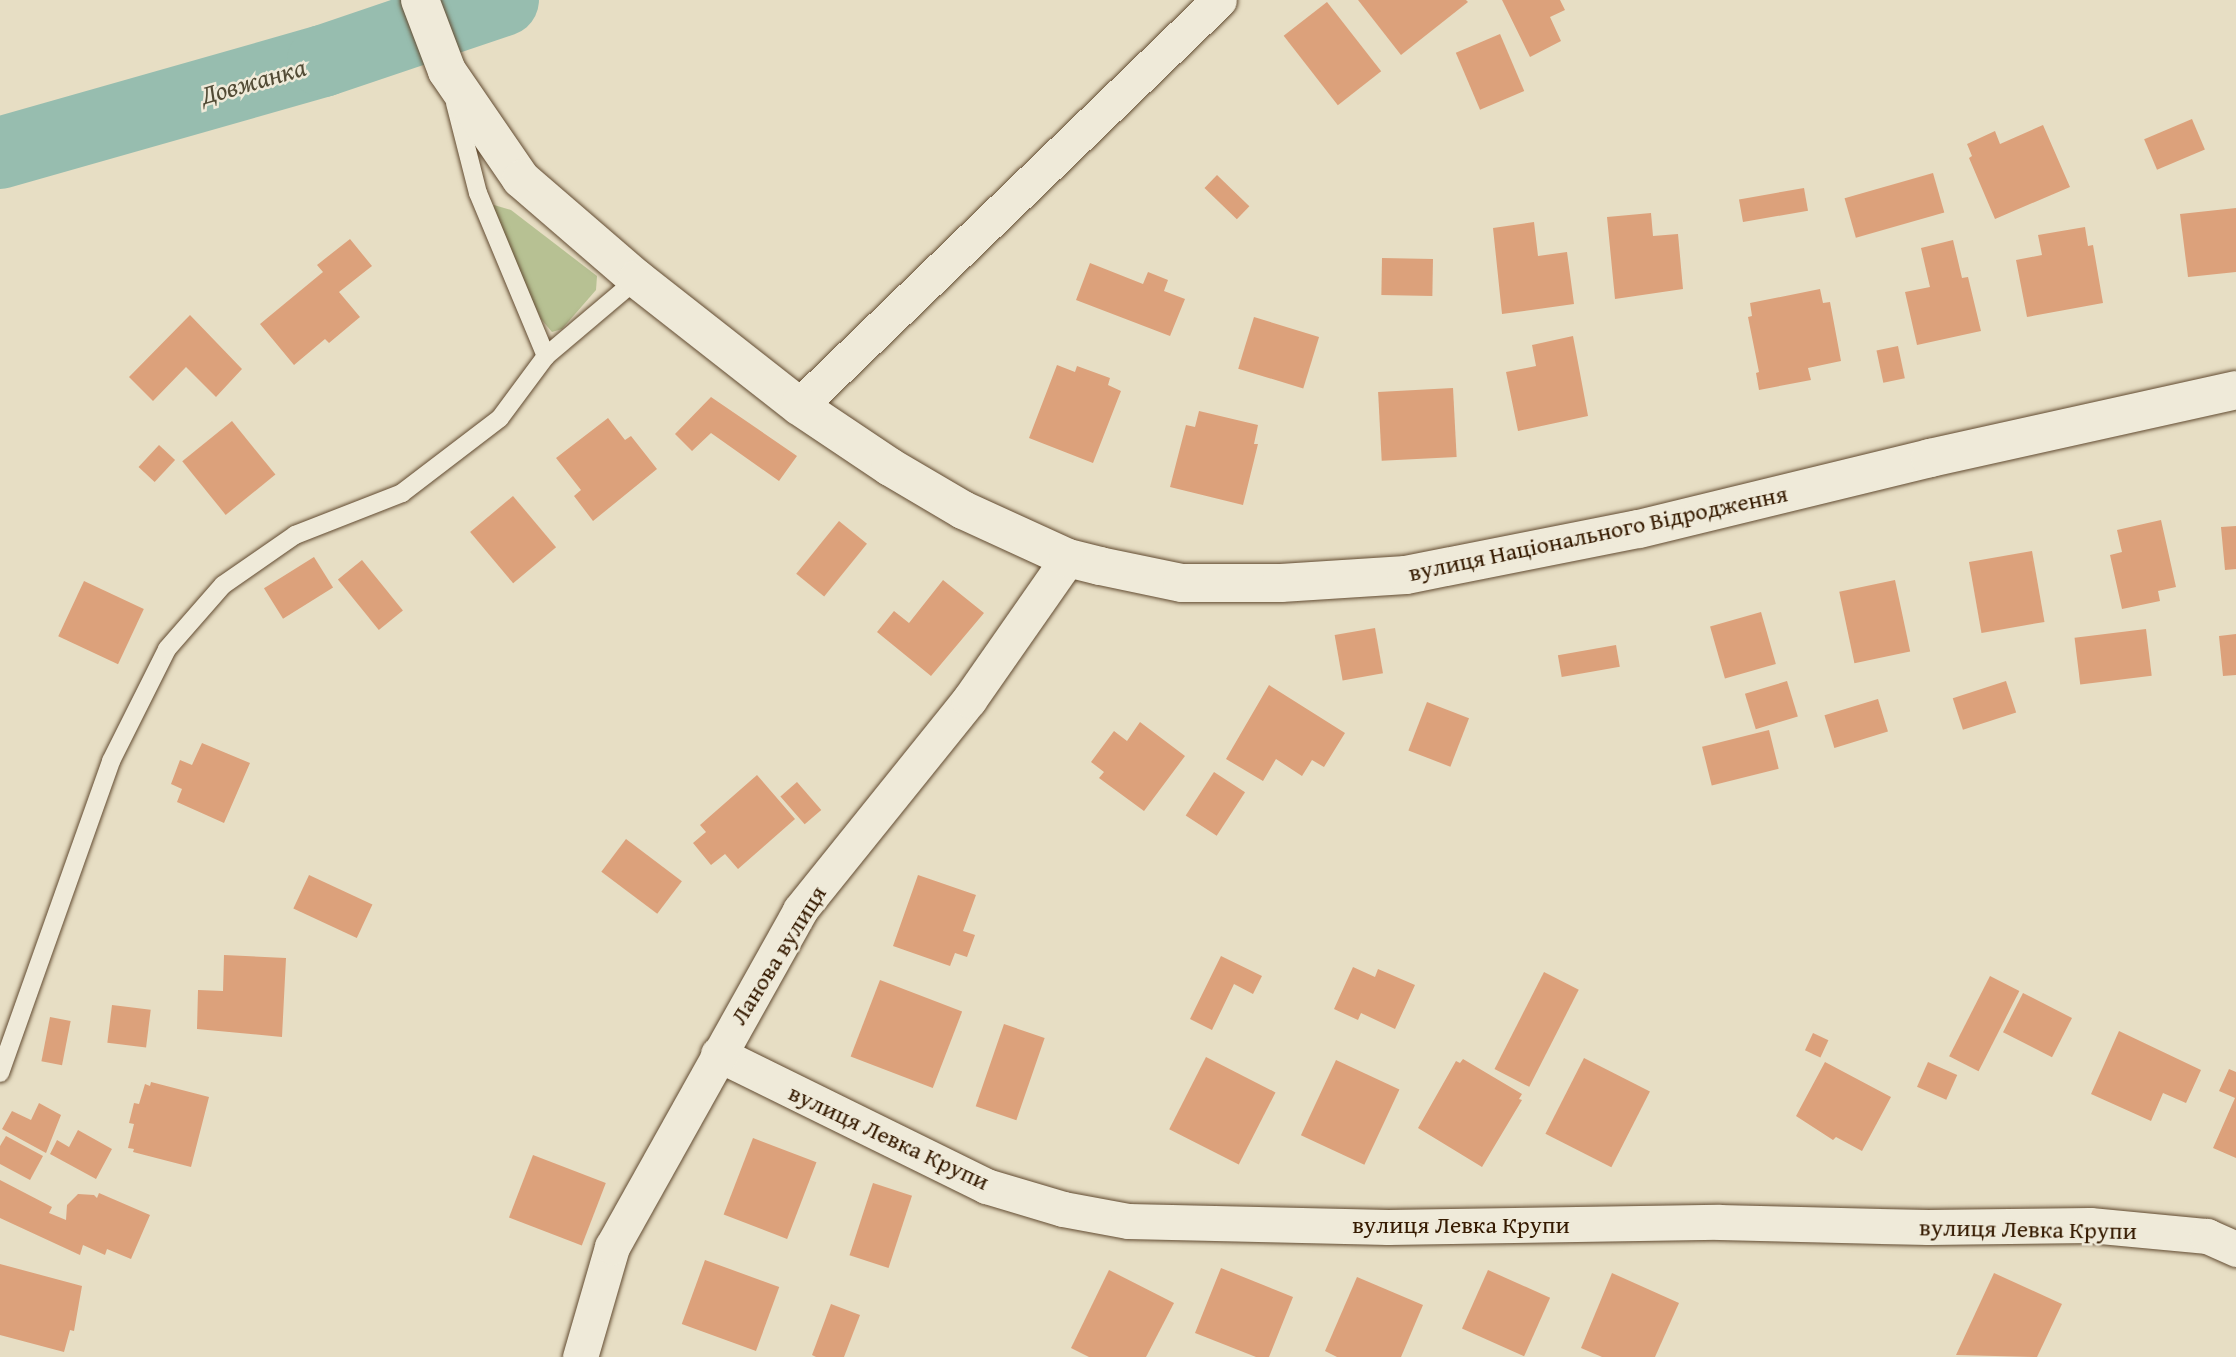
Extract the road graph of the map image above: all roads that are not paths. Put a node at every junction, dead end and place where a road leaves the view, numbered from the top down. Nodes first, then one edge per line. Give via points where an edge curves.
1 (420, 0) edge
2 (1219, 0) edge
3 (447, 71) junction
4 (637, 279) junction
5 (546, 356) junction
6 (2236, 390) edge
7 (799, 406) junction
8 (1068, 558) junction
9 (718, 1054) junction
10 (0, 1073) edge
11 (2236, 1249) edge
12 (580, 1357) edge

1 - 3 street, вулиця Національного Відродження
2 - 7 street
3 - 4 street, вулиця Національного Відродження via 520,179
3 - 5 lane via 478,193
4 - 5 lane
4 - 7 street, вулиця Національного Відродження
5 - 10 lane via 500,418 402,493 295,535 223,585 167,649 111,761
6 - 8 street, вулиця Національного Відродження via 1639,529 1406,575 1281,583 1182,583
7 - 8 street, вулиця Національного Відродження via 963,510
8 - 9 street, Ланова вулиця via 969,700 800,909
9 - 11 street, вулиця Левка Крупи via 986,1186 1063,1209 1128,1221 1388,1227 1719,1222 2090,1225 2207,1237
9 - 12 street, Ланова вулиця via 612,1247

